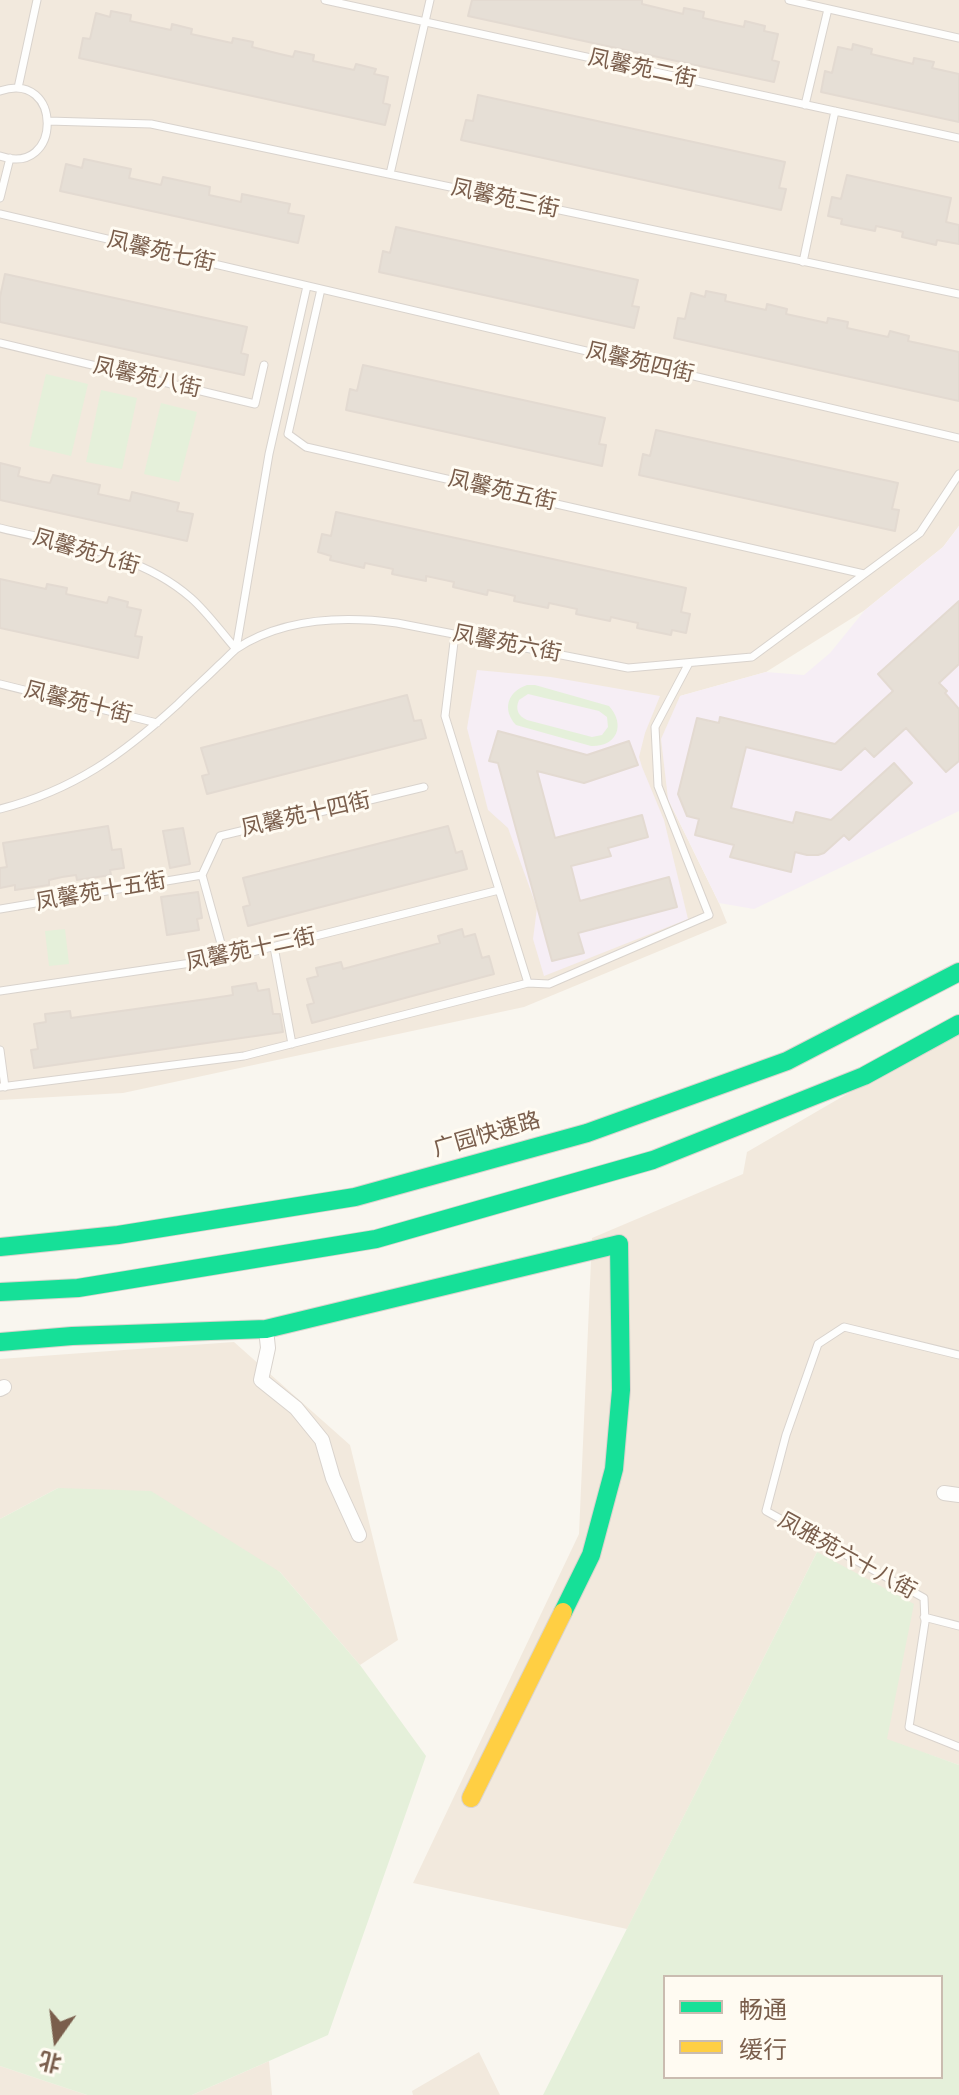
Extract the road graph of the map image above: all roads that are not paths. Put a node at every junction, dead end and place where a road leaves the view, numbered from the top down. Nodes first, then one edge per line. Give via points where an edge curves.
1 (37, 0) edge
2 (325, 0) edge
3 (430, 0) edge
4 (789, 0) edge
5 (828, 9) junction
6 (425, 22) junction
7 (959, 38) edge
8 (18, 88) junction
9 (0, 91) edge
10 (805, 105) junction
11 (835, 111) junction
12 (48, 121) junction
13 (959, 138) edge
14 (0, 156) edge
15 (10, 158) junction
16 (390, 174) junction
17 (0, 198) edge
18 (0, 214) edge
19 (803, 262) junction
20 (307, 286) junction
21 (321, 289) junction
22 (959, 294) edge
23 (0, 343) edge
24 (264, 365) dead end
25 (959, 438) edge
26 (959, 474) edge
27 (0, 528) edge
28 (864, 574) junction
29 (455, 634) junction
30 (236, 649) junction
31 (689, 663) junction
32 (0, 684) edge
33 (157, 723) junction
34 (424, 787) dead end
35 (0, 809) edge
36 (202, 875) junction
37 (499, 890) junction
38 (0, 909) edge
39 (274, 947) junction
40 (225, 958) junction
41 (959, 972) edge
42 (528, 983) junction
43 (0, 991) edge
44 (959, 1024) edge
45 (292, 1044) junction
46 (0, 1050) edge
47 (3, 1087) edge
48 (0, 1247) edge
49 (0, 1292) edge
50 (266, 1329) junction
51 (0, 1342) edge
52 (959, 1355) edge
53 (359, 1535) dead end
54 (924, 1617) junction
55 (959, 1626) edge
56 (959, 1747) edge
57 (471, 1798) dead end

1 - 8 lane
2 - 6 lane, 凤馨苑二街
3 - 6 lane
4 - 5 lane
5 - 7 lane
5 - 10 lane
6 - 10 lane, 凤馨苑二街
6 - 16 lane
8 - 9 lane
8 - 12 lane via 37,97
10 - 11 lane, 凤馨苑二街
11 - 13 lane, 凤馨苑二街
11 - 19 lane
12 - 15 lane via 38,149
12 - 16 lane, 凤馨苑三街 via 151,124
14 - 15 lane
15 - 17 lane
16 - 19 lane, 凤馨苑三街
18 - 20 lane, 凤馨苑七街
19 - 22 lane, 凤馨苑三街
20 - 21 lane, 凤馨苑七街
20 - 30 lane via 269,454
21 - 25 lane, 凤馨苑四街
21 - 28 lane, 凤馨苑五街 via 288,434 306,447
23 - 24 lane, 凤馨苑八街 via 255,404
26 - 28 lane, 凤馨苑六街 via 920,533
27 - 30 lane, 凤馨苑九街 via 107,553 159,575 189,596
28 - 31 lane, 凤馨苑六街 via 752,657
29 - 30 lane, 凤馨苑六街 via 364,618 330,619 298,624
29 - 31 lane, 凤馨苑六街 via 628,668
29 - 37 lane via 445,716
30 - 33 lane, 凤馨苑六街
31 - 42 lane via 655,727 658,786 709,915 549,984
32 - 33 lane, 凤馨苑十街
33 - 35 lane, 凤馨苑六街 via 94,771
34 - 36 lane, 凤馨苑十四街 via 220,836
36 - 38 lane, 凤馨苑十五街
36 - 40 lane
37 - 39 lane, 凤馨苑十二街
37 - 42 lane
39 - 40 lane, 凤馨苑十二街
39 - 45 lane
40 - 43 lane, 凤馨苑十二街
41 - 48 main road, 广园快速路 via 787,1061 587,1133 355,1197 118,1235
42 - 45 lane
44 - 49 main road via 864,1076 653,1160 376,1239 78,1288
45 - 47 lane via 244,1056
46 - 47 lane
50 - 51 main road
50 - 53 street via 261,1380 296,1408 322,1440
50 - 57 main road via 619,1244 621,1390 614,1469 595,1541
52 - 54 lane, 凤雅苑六十八街 via 844,1327 818,1344 766,1511 924,1598
54 - 55 lane, 凤雅苑六十八街
54 - 56 lane, 凤雅苑六十八街 via 909,1727

